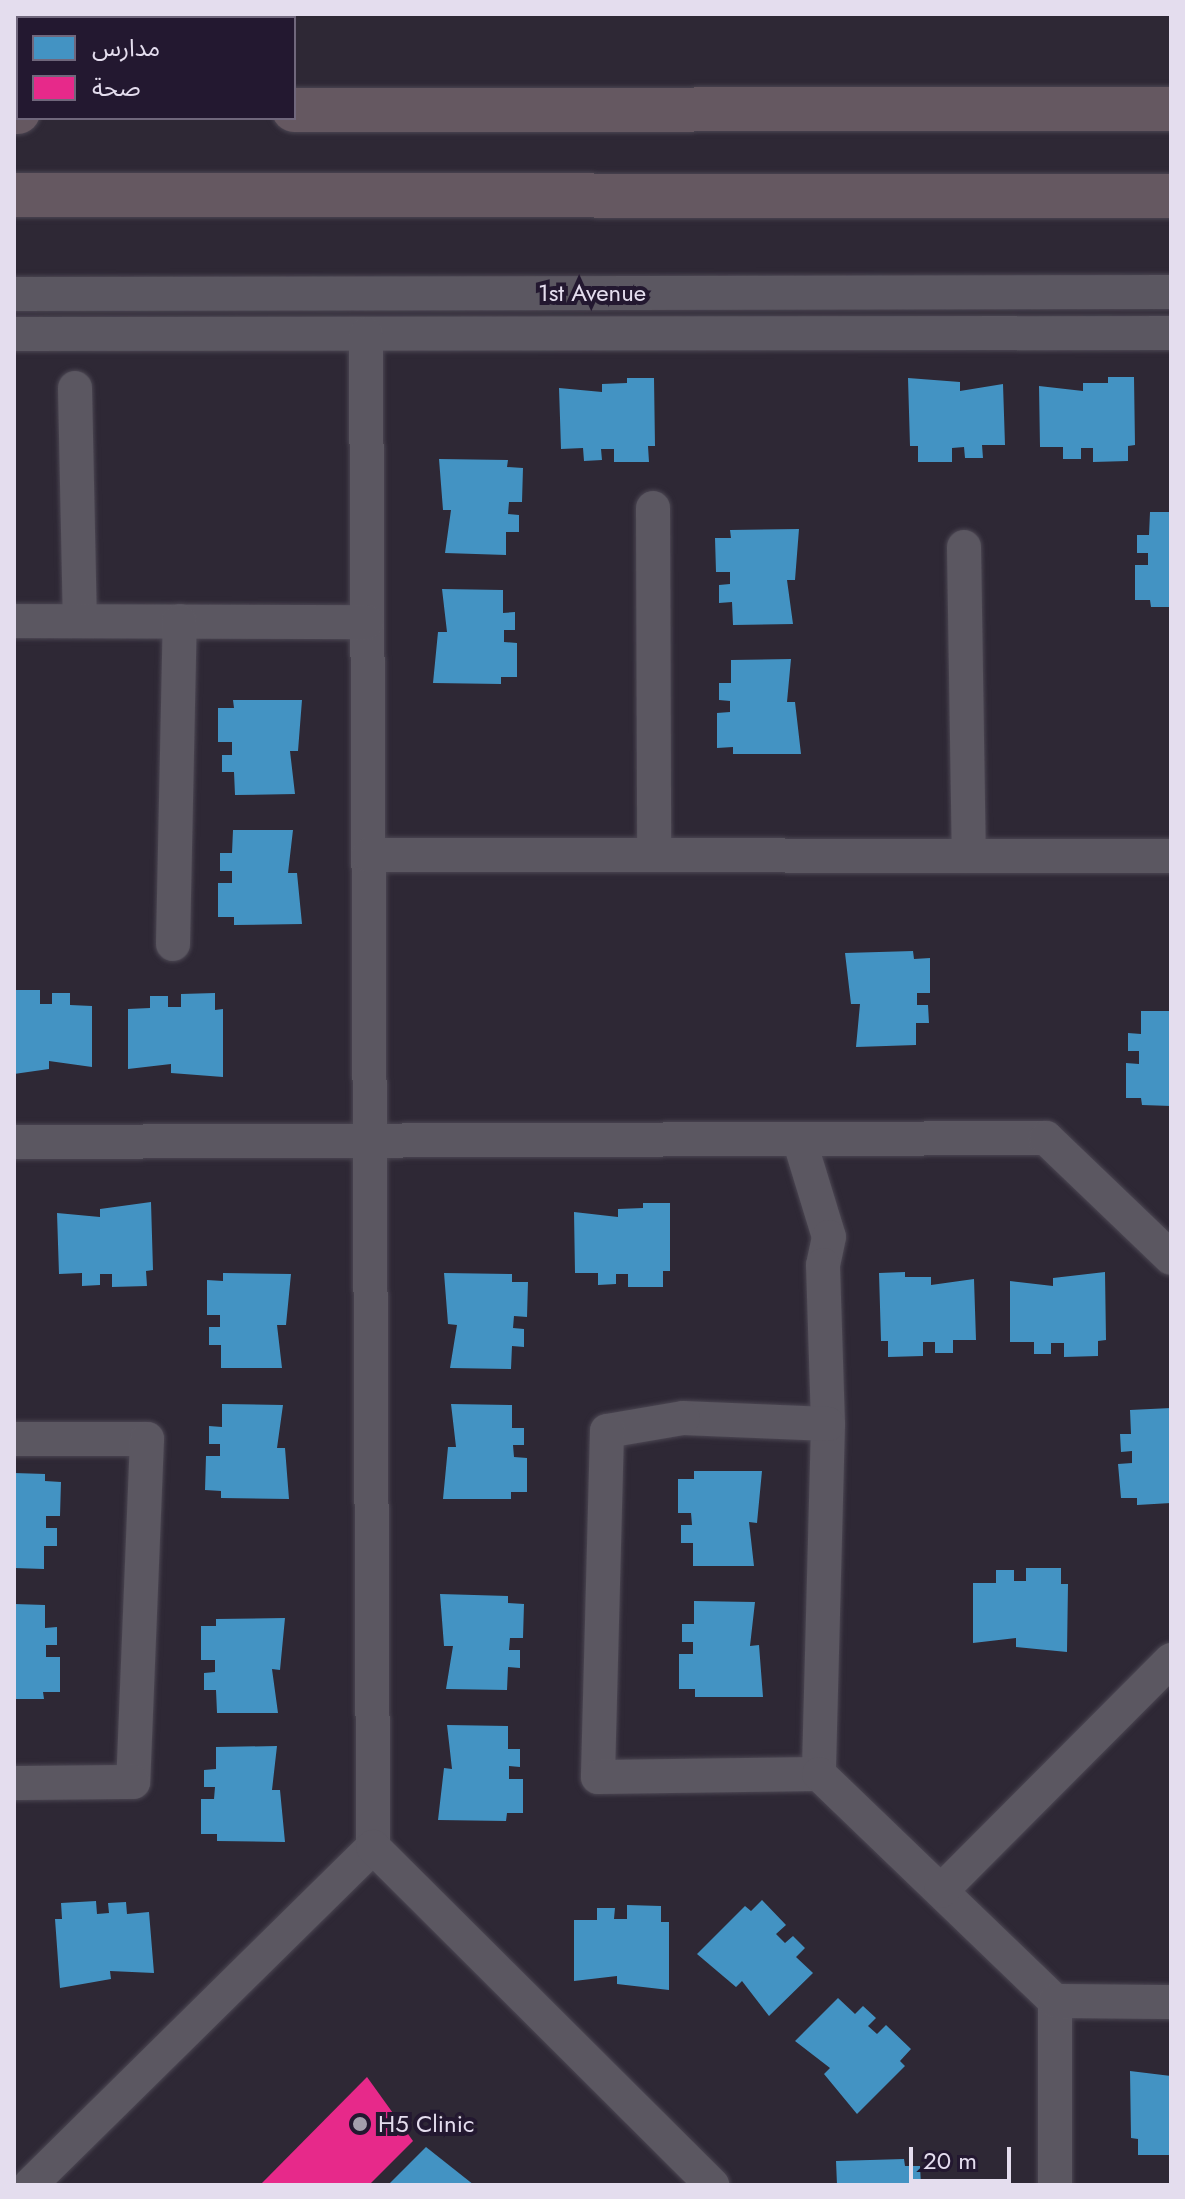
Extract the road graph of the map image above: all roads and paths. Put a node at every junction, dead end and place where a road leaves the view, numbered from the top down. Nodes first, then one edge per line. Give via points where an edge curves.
1 (1171, 109) edge
2 (296, 110) edge
3 (14, 195) edge
4 (1171, 196) edge
5 (1171, 292) edge
6 (14, 294) edge
7 (1171, 333) edge
8 (14, 334) edge
9 (366, 334) junction
10 (75, 388) dead end
11 (653, 508) dead end
12 (964, 547) dead end
13 (14, 621) edge
14 (80, 621) junction
15 (180, 621) junction
16 (367, 622) junction
17 (368, 855) junction
18 (654, 855) junction
19 (969, 856) junction
20 (1171, 856) edge
21 (173, 944) dead end
22 (799, 1139) junction
23 (370, 1140) junction
24 (14, 1142) edge
25 (1171, 1258) edge
26 (828, 1424) junction
27 (14, 1439) edge
28 (1171, 1660) edge
29 (819, 1774) junction
30 (14, 1783) edge
31 (373, 1847) junction
32 (941, 1891) junction
33 (1055, 2001) junction
34 (1171, 2002) edge
35 (30, 2185) edge
36 (712, 2185) edge
37 (1055, 2185) edge

1 - 2 main road
3 - 4 main road
5 - 6 lane, 1st Avenue
7 - 9 lane, 1st Avenue
8 - 9 lane, 1st Avenue
9 - 16 lane
10 - 14 lane
11 - 18 lane
12 - 19 lane
13 - 14 lane
14 - 15 lane
15 - 16 lane
15 - 21 lane
16 - 17 lane
17 - 18 lane
17 - 23 lane
18 - 19 lane
19 - 20 lane
22 - 23 lane
22 - 25 lane via 1046,1138
22 - 26 lane via 829,1237 823,1265
23 - 24 lane
23 - 31 lane
26 - 29 lane
26 - 29 lane via 683,1418 607,1431 598,1777
27 - 30 lane via 147,1439 133,1782
28 - 32 lane
29 - 32 lane
31 - 35 lane
31 - 36 lane
32 - 33 lane
33 - 34 lane
33 - 37 lane

